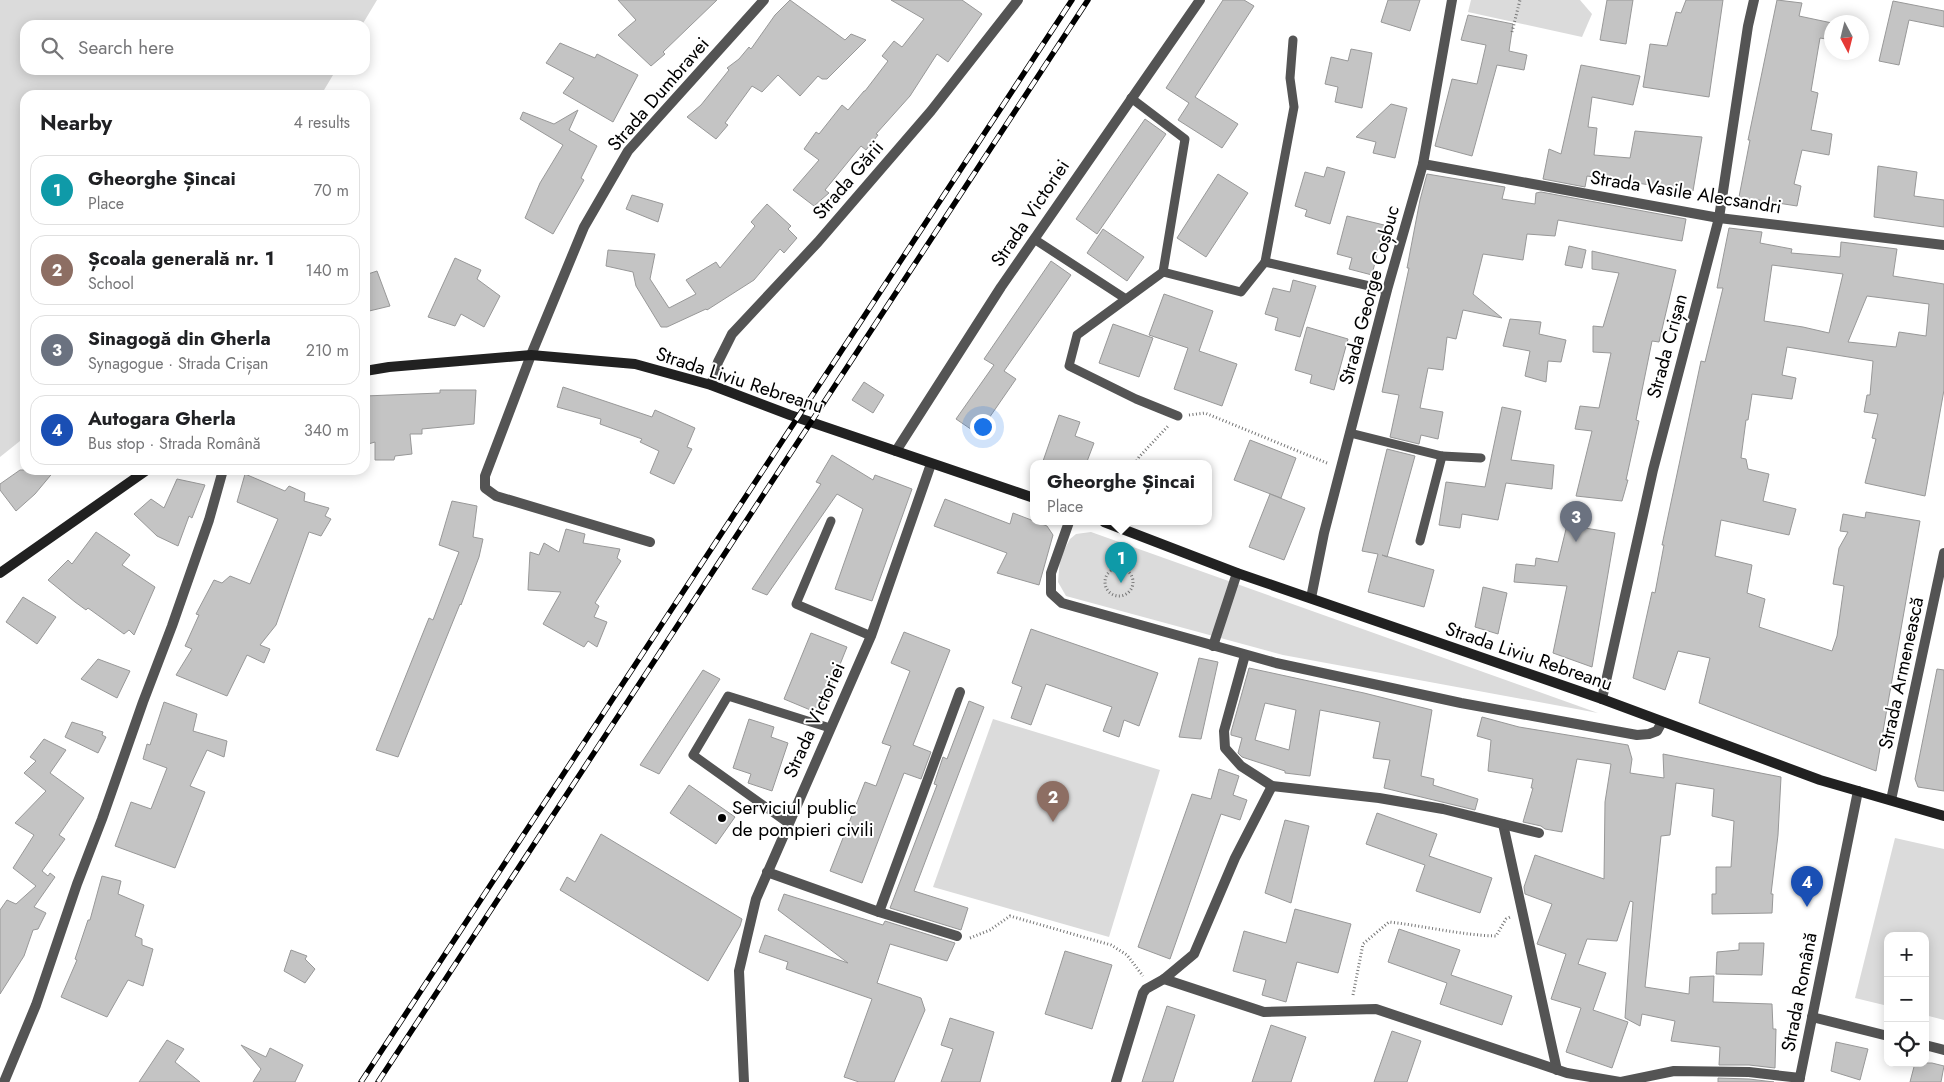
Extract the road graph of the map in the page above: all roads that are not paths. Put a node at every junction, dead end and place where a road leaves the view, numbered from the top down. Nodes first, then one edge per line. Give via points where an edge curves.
1 (764, 0) edge
2 (1018, 0) edge
3 (1200, 0) edge
4 (1452, 0) edge
5 (1754, 0) edge
6 (1292, 40) dead end
7 (1131, 98) junction
8 (1423, 164) junction
9 (1718, 218) junction
10 (1034, 239) junction
11 (1944, 245) edge
12 (1265, 262) junction
13 (1163, 272) junction
14 (1386, 290) junction
15 (1126, 300) junction
16 (531, 356) junction
17 (370, 370) edge
18 (711, 385) junction
19 (1178, 416) road end
20 (1350, 433) junction
21 (896, 451) junction
22 (1442, 456) junction
23 (1481, 458) dead end
24 (931, 464) junction
25 (140, 475) edge
26 (222, 475) edge
27 (1030, 497) edge
28 (831, 521) dead end
29 (1068, 525) edge
30 (1112, 525) edge
31 (1420, 541) dead end
32 (650, 542) dead end
33 (1944, 553) edge
34 (0, 573) edge
35 (1237, 573) junction
36 (1311, 598) junction
37 (871, 636) junction
38 (1213, 646) junction
39 (1245, 655) junction
40 (960, 692) dead end
41 (1602, 699) junction
42 (1662, 722) junction
43 (830, 728) junction
44 (1272, 786) junction
45 (1858, 791) junction
46 (1891, 800) junction
47 (1944, 816) edge
48 (788, 823) junction
49 (1503, 824) junction
50 (1539, 833) dead end
51 (767, 872) junction
52 (879, 912) junction
53 (956, 936) road end
54 (1164, 979) junction
55 (1812, 1017) junction
56 (1884, 1035) edge
57 (1929, 1046) edge
58 (1944, 1050) edge
59 (1557, 1070) junction
60 (1800, 1080) edge
61 (4, 1082) edge
62 (744, 1082) edge
63 (1116, 1082) edge
64 (1621, 1082) edge

1 - 16 street, Strada Dumbravei via 628,150 584,226
2 - 18 street, Strada Gării via 931,111 818,242 732,334
3 - 7 street, Strada Victoriei
4 - 8 street, Strada George Coșbuc
5 - 9 street, Strada Crișan
6 - 12 lane via 1290,78 1294,107
7 - 10 street, Strada Victoriei
7 - 13 lane via 1185,139
8 - 9 street, Strada Vasile Alecsandri
8 - 14 street, Strada George Coșbuc
9 - 11 street, Strada Vasile Alecsandri
9 - 41 street, Strada Crișan via 1653,470
10 - 15 lane
10 - 21 street, Strada Victoriei
12 - 13 lane via 1241,292
12 - 14 lane
13 - 15 lane
14 - 20 street, Strada George Coșbuc
15 - 19 lane via 1077,336 1069,366
16 - 17 main road, Strada Liviu Rebreanu
16 - 18 main road, Strada Liviu Rebreanu via 635,364
16 - 32 street, Strada Dumbravei via 485,476 486,488 496,496
18 - 21 main road, Strada Liviu Rebreanu
20 - 22 lane
20 - 36 street, Strada George Coșbuc
21 - 24 main road, Strada Liviu Rebreanu
22 - 23 lane
22 - 31 lane
24 - 27 main road, Strada Liviu Rebreanu
24 - 37 street, Strada Victoriei
25 - 34 main road
26 - 61 street via 172,626 36,1004
28 - 37 lane via 796,604
29 - 38 street via 1051,573 1051,593 1062,603
30 - 35 main road, Strada Liviu Rebreanu
33 - 46 street, Strada Armenească
35 - 36 main road, Strada Liviu Rebreanu
35 - 38 street
36 - 41 main road, Strada Liviu Rebreanu
37 - 43 street, Strada Victoriei
38 - 39 street
39 - 42 street via 1462,703 1637,735 1658,732
39 - 44 street via 1224,731 1225,748 1241,766
40 - 52 street
41 - 42 main road, Strada Liviu Rebreanu
42 - 45 main road, Strada Liviu Rebreanu
43 - 48 street, Strada Victoriei
43 - 48 lane via 728,696 693,755
44 - 49 street via 1379,798
44 - 54 street via 1235,858 1194,954
45 - 46 main road, Strada Liviu Rebreanu
45 - 55 street, Strada Română
46 - 47 main road, Strada Liviu Rebreanu
48 - 51 street, Strada Victoriei
49 - 50 street
49 - 59 street
51 - 52 street
51 - 62 street, Strada Victoriei via 756,899 739,971
52 - 53 street
54 - 59 street via 1264,1012 1376,1009
54 - 63 street via 1143,993
55 - 56 street
55 - 60 street, Strada Română
57 - 58 street
59 - 64 street
60 - 64 street via 1749,1072 1674,1071

